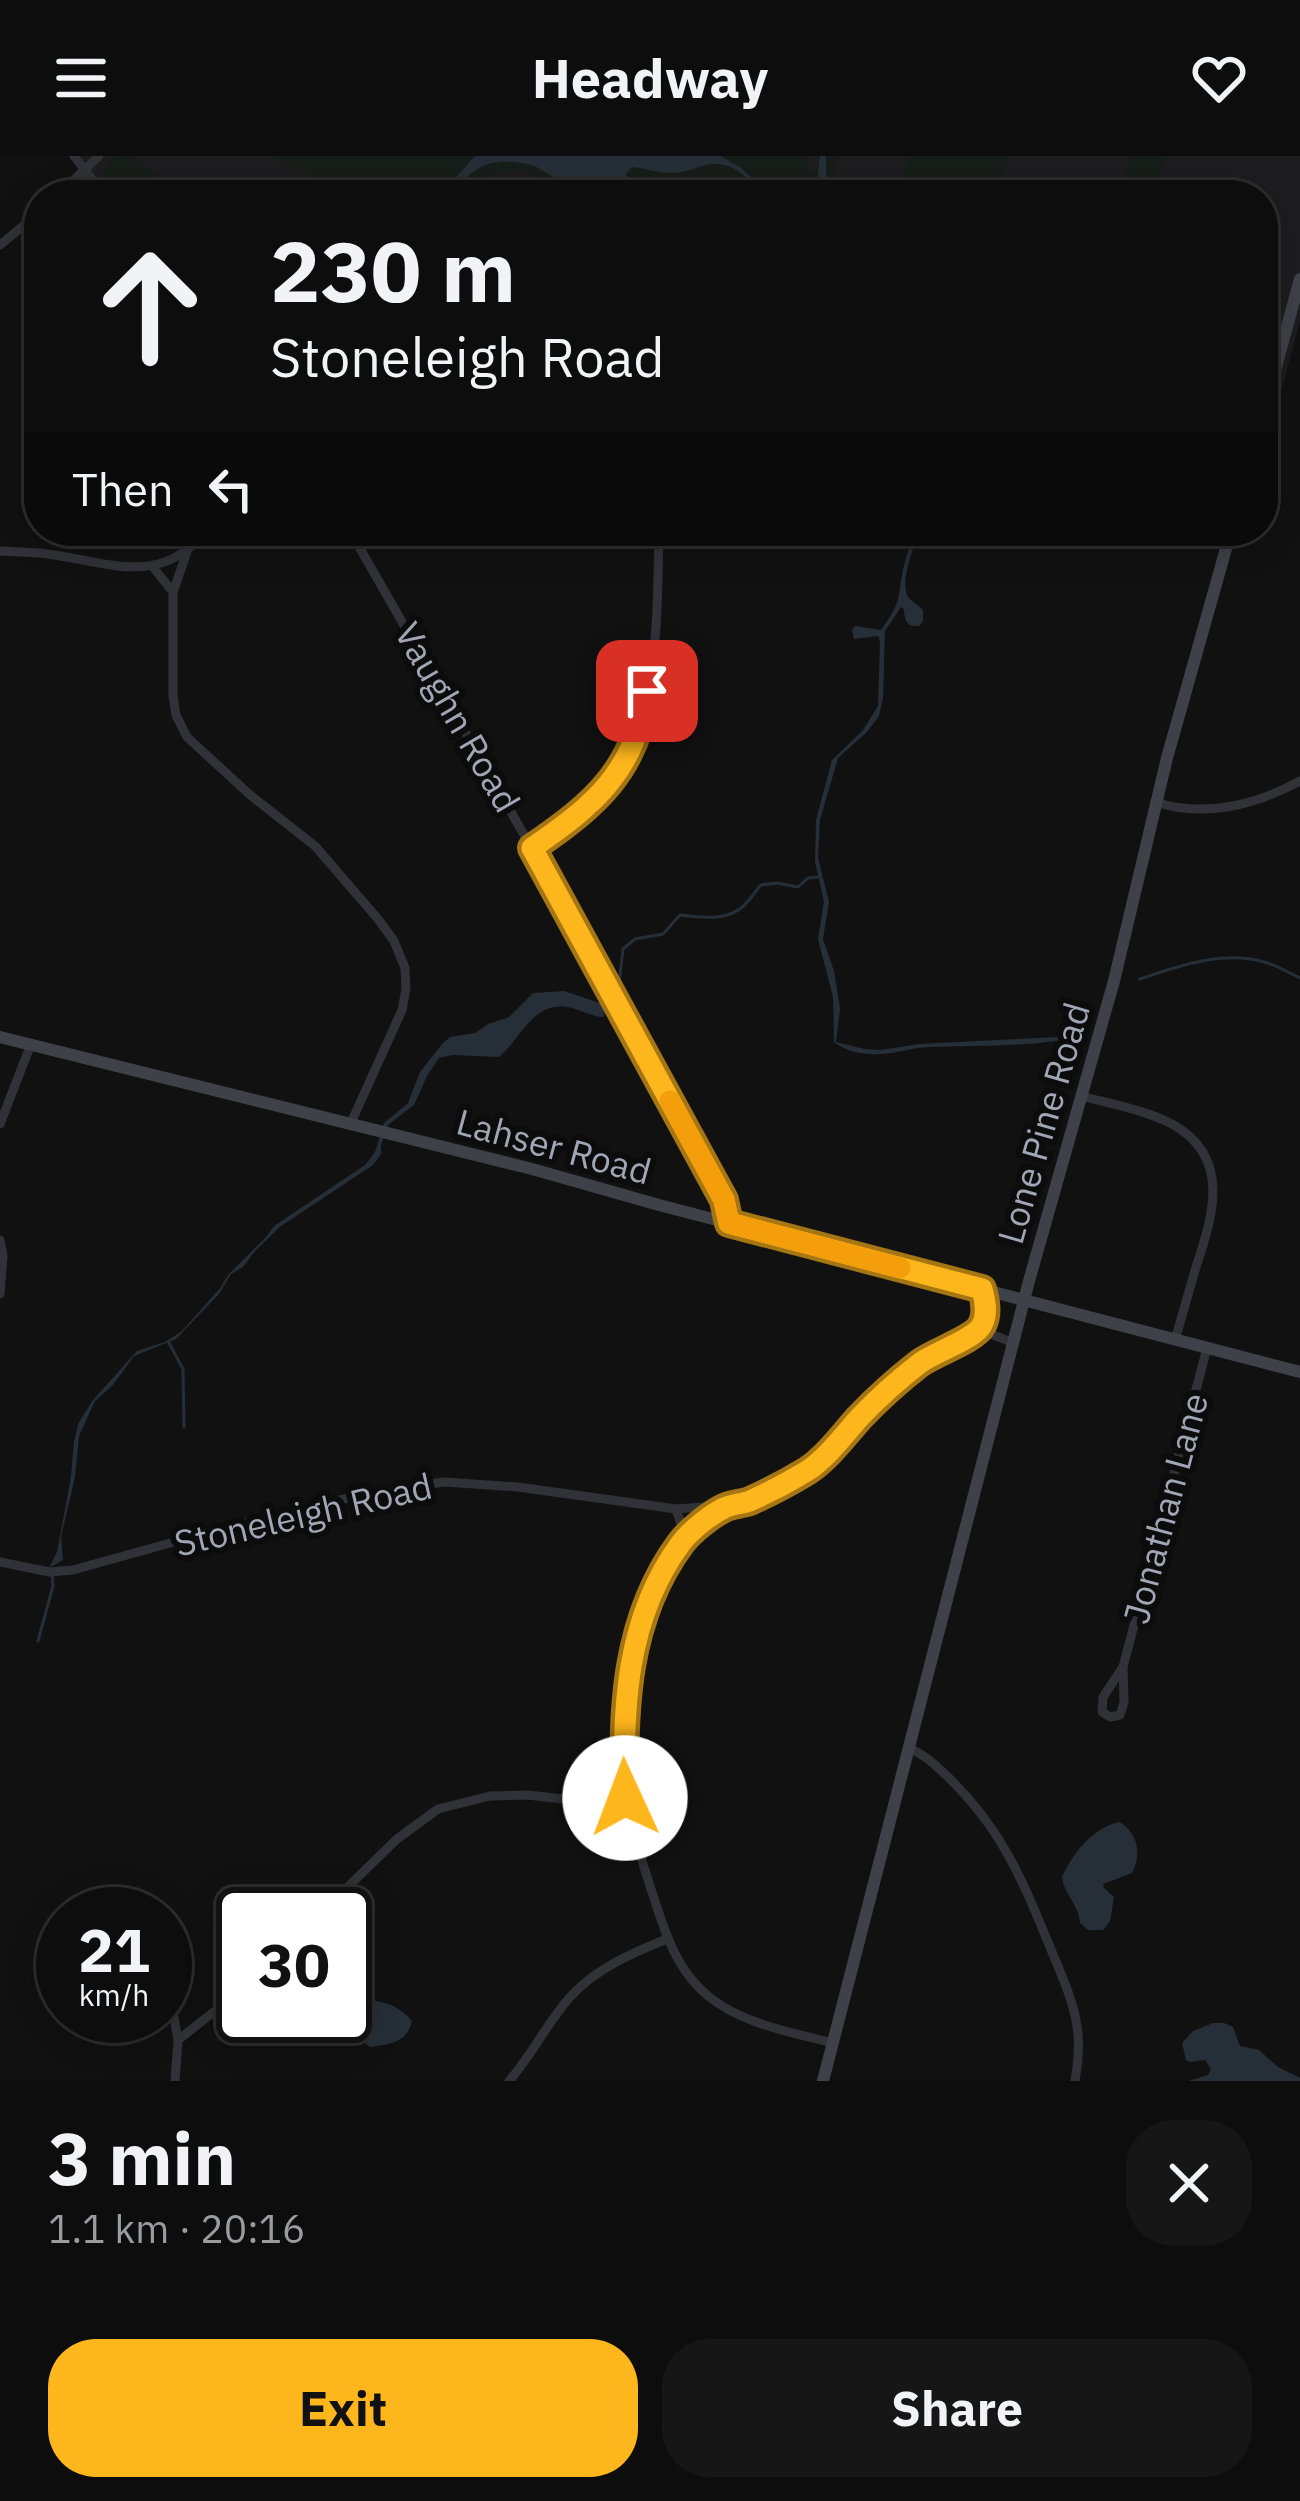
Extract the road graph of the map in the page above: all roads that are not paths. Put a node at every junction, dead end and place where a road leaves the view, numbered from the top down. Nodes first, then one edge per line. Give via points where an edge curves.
1 (74, 156) edge
2 (99, 156) edge
3 (84, 170) junction
4 (74, 180) edge
5 (92, 180) edge
6 (24, 225) edge
7 (0, 245) edge
8 (1300, 279) edge
9 (1278, 359) edge
10 (192, 546) edge
11 (359, 546) edge
12 (657, 546) edge
13 (1227, 546) edge
14 (0, 551) edge
15 (187, 552) junction
16 (152, 566) junction
17 (173, 592) junction
18 (1300, 782) edge
19 (1156, 802) junction
20 (532, 848) junction
21 (0, 1036) edge
22 (31, 1044) junction
23 (1082, 1096) junction
24 (0, 1124) edge
25 (350, 1125) junction
26 (729, 1223) junction
27 (0, 1240) edge
28 (982, 1289) junction
29 (0, 1294) edge
30 (1024, 1300) junction
31 (980, 1330) junction
32 (1175, 1340) junction
33 (1014, 1342) junction
34 (1207, 1348) junction
35 (1300, 1372) edge
36 (725, 1507) junction
37 (676, 1509) junction
38 (685, 1538) junction
39 (0, 1562) edge
40 (1123, 1667) junction
41 (909, 1748) junction
42 (625, 1798) junction
43 (348, 1887) edge
44 (667, 1939) junction
45 (216, 2010) edge
46 (192, 2029) edge
47 (178, 2043) edge
48 (832, 2043) junction
49 (175, 2081) edge
50 (509, 2081) edge
51 (823, 2081) edge
52 (1075, 2081) edge

1 - 3 street
2 - 3 street
3 - 4 street
3 - 5 street
6 - 7 street
8 - 9 street
10 - 15 street
11 - 20 street, Vaughn Road
12 - 20 street via 638,734 603,793
13 - 19 street, Lone Pine Road
14 - 16 street
15 - 16 street
15 - 17 street
16 - 17 street
17 - 25 street via 173,696 187,737 315,846 402,958 402,1010
18 - 19 street via 1231,807
19 - 23 street, Lone Pine Road
20 - 26 street, Vaughn Road via 724,1200
21 - 22 street, Lahser Road
22 - 24 street
22 - 25 street, Lahser Road
23 - 30 street, Lone Pine Road
23 - 32 street via 1179,1128 1211,1172 1212,1219
25 - 26 street, Lahser Road
26 - 28 street, Lahser Road
27 - 29 street
28 - 30 street, Lahser Road
28 - 31 street
30 - 32 street, Lahser Road
30 - 33 street, Lone Pine Road
31 - 33 street
31 - 36 street, Stoneleigh Road via 910,1371 813,1467
32 - 34 street, Lahser Road
33 - 41 street, Lone Pine Road
34 - 35 street, Lahser Road
34 - 40 street, Jonathan Lane
36 - 37 street, Stoneleigh Road
36 - 38 street
37 - 38 street
37 - 39 street, Stoneleigh Road via 444,1482 373,1492 73,1570
38 - 42 street via 661,1572 633,1652
40 - 40 street, Jonathan Lane via 1101,1702 1110,1717 1124,1708
41 - 48 street, Lone Pine Road
41 - 52 street via 972,1801 1010,1856 1075,2013
42 - 43 street via 490,1796 438,1809
42 - 44 street
44 - 48 street via 695,1983 728,2010
44 - 50 street via 580,1987
45 - 46 street
47 - 49 street
48 - 51 street, Lone Pine Road

